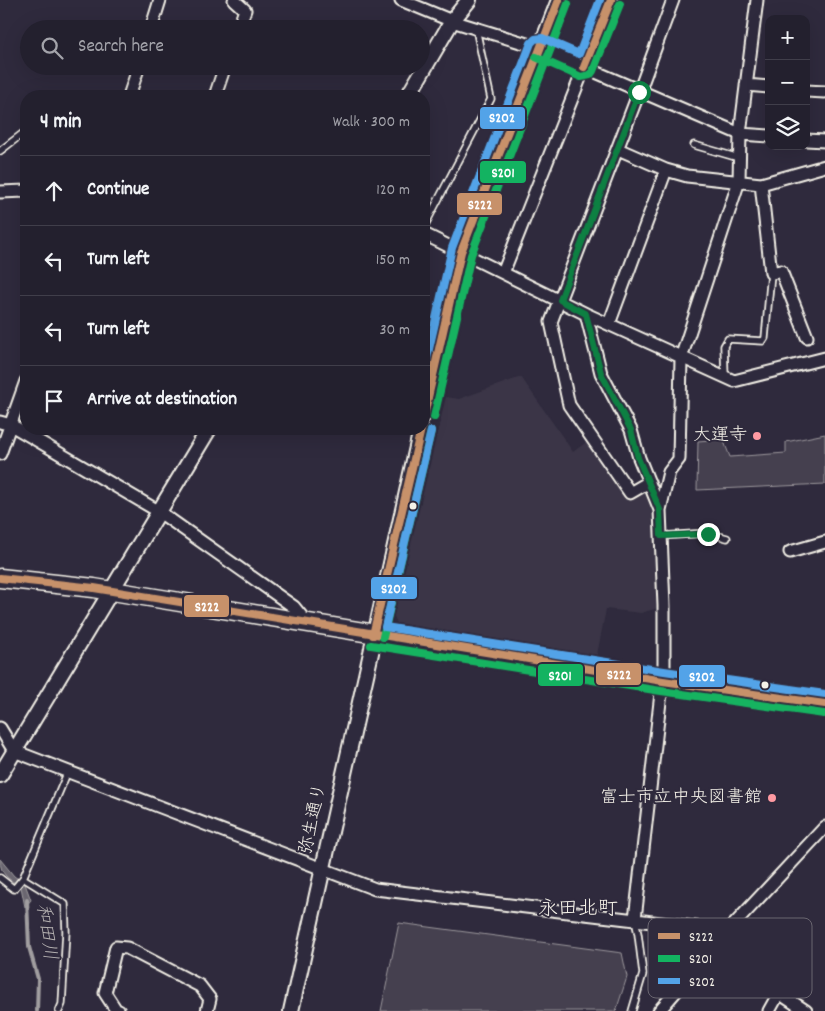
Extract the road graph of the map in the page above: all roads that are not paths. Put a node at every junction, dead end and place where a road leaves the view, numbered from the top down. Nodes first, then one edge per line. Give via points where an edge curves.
1 (160, 0) edge
2 (234, 0) edge
3 (401, 0) edge
4 (469, 0) edge
5 (559, 0) edge
6 (611, 0) edge
7 (673, 0) edge
8 (757, 0) edge
9 (154, 20) edge
10 (241, 20) edge
11 (452, 21) junction
12 (476, 28) junction
13 (540, 48) junction
14 (430, 58) edge
15 (584, 67) junction
16 (135, 75) edge
17 (222, 75) edge
18 (420, 75) edge
19 (746, 85) junction
20 (765, 87) edge
21 (131, 90) edge
22 (217, 90) edge
23 (412, 90) edge
24 (810, 90) edge
25 (639, 92) junction
26 (825, 92) edge
27 (740, 134) junction
28 (20, 136) edge
29 (765, 136) edge
30 (810, 140) edge
31 (825, 141) edge
32 (694, 145) dead end
33 (618, 150) junction
34 (0, 151) edge
35 (739, 158) junction
36 (825, 166) edge
37 (666, 170) junction
38 (739, 181) junction
39 (761, 184) junction
40 (20, 191) edge
41 (0, 192) edge
42 (430, 215) edge
43 (430, 237) edge
44 (461, 252) junction
45 (503, 272) junction
46 (771, 273) junction
47 (560, 300) junction
48 (586, 314) junction
49 (609, 324) junction
50 (807, 337) dead end
51 (681, 358) junction
52 (825, 358) edge
53 (725, 378) junction
54 (430, 389) edge
55 (20, 394) edge
56 (6, 423) edge
57 (20, 431) edge
58 (26, 435) edge
59 (206, 435) edge
60 (419, 435) edge
61 (0, 454) edge
62 (649, 482) junction
63 (660, 510) junction
64 (158, 512) junction
65 (661, 536) junction
66 (726, 538) dead end
67 (825, 542) edge
68 (790, 552) dead end
69 (0, 578) edge
70 (111, 591) junction
71 (308, 624) junction
72 (374, 635) junction
73 (663, 681) junction
74 (825, 704) edge
75 (0, 728) edge
76 (14, 751) junction
77 (68, 770) junction
78 (0, 775) edge
79 (825, 827) edge
80 (322, 869) junction
81 (0, 878) edge
82 (22, 879) junction
83 (740, 918) edge
84 (635, 920) junction
85 (648, 922) edge
86 (670, 998) edge
87 (777, 998) edge
88 (785, 998) edge
89 (59, 1011) edge
90 (119, 1011) edge
91 (207, 1011) edge
92 (291, 1011) edge
93 (632, 1011) edge
94 (659, 1011) edge
95 (769, 1011) edge
96 (806, 1011) edge

1 - 9 street
2 - 10 street via 245,10
3 - 11 street
4 - 11 street
5 - 13 street
6 - 15 street
7 - 25 street
8 - 19 street
11 - 12 street
11 - 14 street
12 - 13 street
12 - 42 lane via 490,99
13 - 15 street
13 - 44 street
15 - 25 street
15 - 45 street
16 - 21 street
17 - 22 street
18 - 23 street
19 - 20 street
19 - 27 street
24 - 26 street
25 - 27 street
25 - 33 street
27 - 29 street
27 - 35 street
28 - 34 lane
30 - 31 street
32 - 35 lane
33 - 37 street
33 - 47 street
35 - 38 street
36 - 39 street
37 - 38 street via 687,176
37 - 49 street
38 - 39 street
38 - 51 street
39 - 46 street
40 - 41 street
43 - 44 street
44 - 45 street
44 - 54 street
45 - 47 street
46 - 50 street via 781,271
46 - 53 lane via 765,338 763,341 728,339 724,346
47 - 48 street
47 - 62 street via 551,322 569,405 630,493
48 - 49 street
48 - 62 street via 601,373 631,430 638,458
49 - 51 street
51 - 53 street
51 - 63 street via 679,459 669,472
52 - 53 street via 751,378 734,381
55 - 56 street
56 - 57 street
56 - 61 street
58 - 64 street
59 - 64 street
60 - 72 street, 弥生通り
62 - 63 street
63 - 65 street
64 - 70 street
64 - 71 street via 294,607
65 - 66 lane via 708,534
65 - 73 street
67 - 68 street
69 - 70 highway
70 - 71 highway
70 - 76 street
71 - 72 highway
72 - 73 highway
72 - 80 street, 弥生通り
73 - 74 highway
73 - 84 street
75 - 76 street
76 - 77 street
76 - 78 street
77 - 80 street
77 - 82 lane
79 - 83 street
80 - 84 street via 375,889
80 - 92 street, 弥生通り
81 - 82 lane via 14,889
82 - 89 lane via 65,904 63,995
84 - 85 street
84 - 93 lane via 643,974
86 - 94 street
87 - 95 street
88 - 96 street
90 - 91 street via 105,993 116,948 127,948 200,986 210,999

